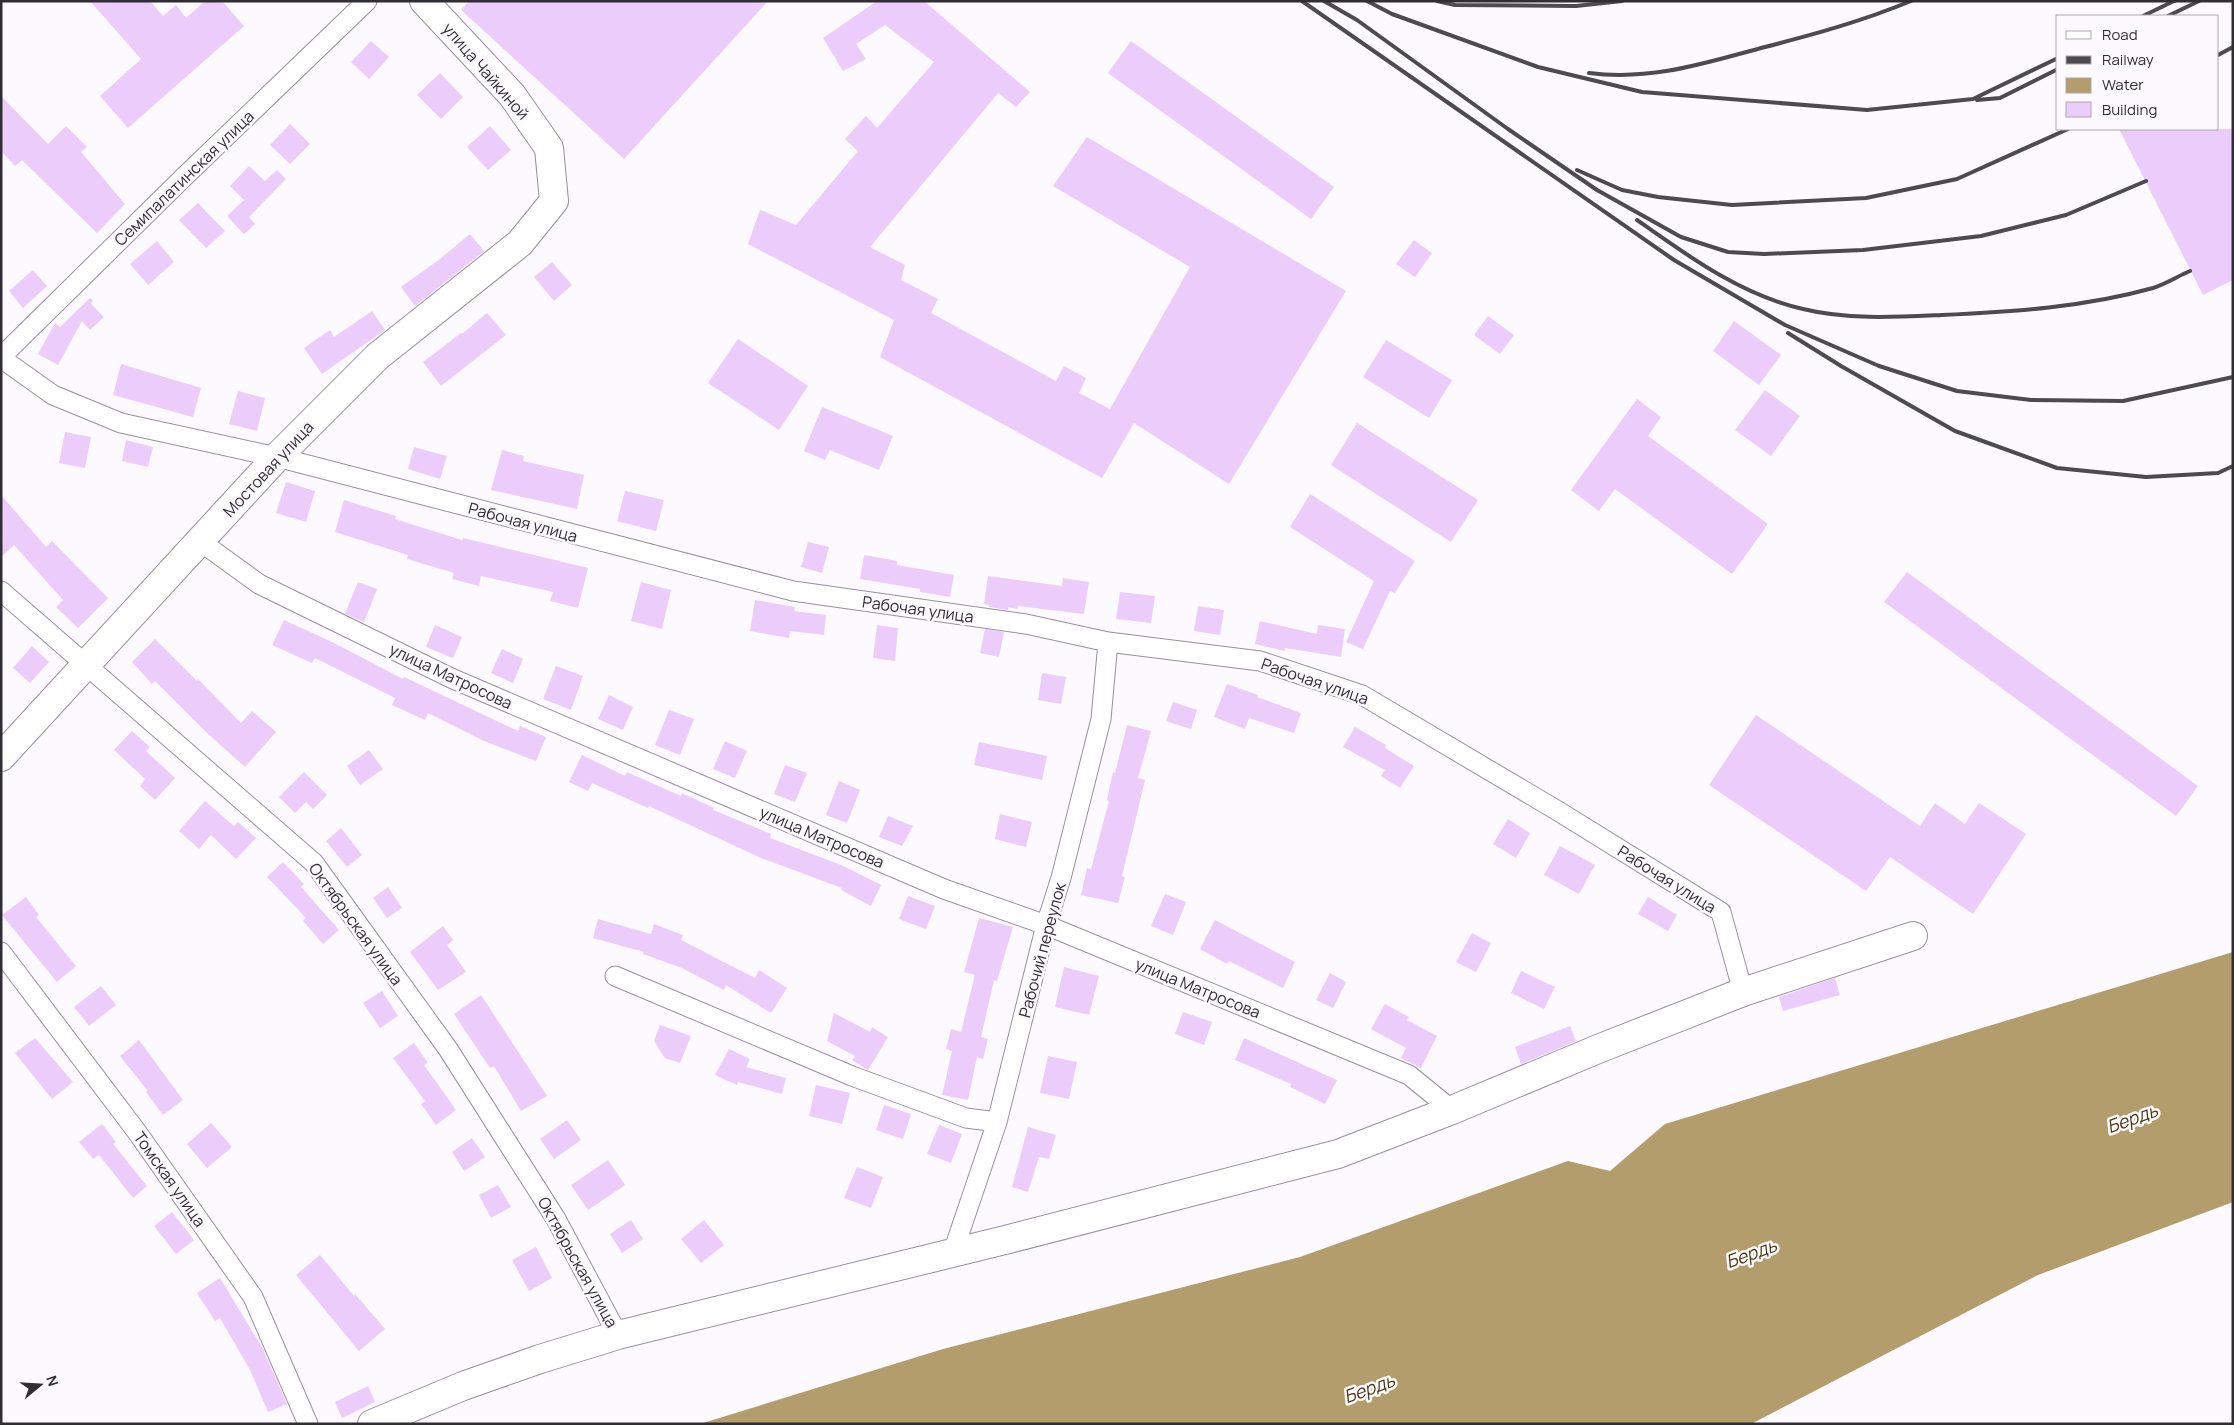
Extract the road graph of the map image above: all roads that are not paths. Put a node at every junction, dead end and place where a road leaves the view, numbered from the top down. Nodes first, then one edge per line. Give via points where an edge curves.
1 (367, 1) edge
2 (424, 1) edge
3 (554, 201) joint
4 (1, 357) edge
5 (277, 457) junction
6 (201, 542) junction
7 (1, 591) edge
8 (1108, 642) junction
9 (86, 664) junction
10 (1, 758) edge
11 (1046, 925) junction
12 (1913, 936) dead end
13 (1, 952) edge
14 (615, 976) dead end
15 (1743, 992) junction
16 (1452, 1110) junction
17 (997, 1122) junction
18 (953, 1252) junction
19 (618, 1335) junction
20 (308, 1424) edge
21 (372, 1424) edge

1 - 4 street, Семипалатинская улица
2 - 3 street, улица Чайкиной via 512,95 549,148
3 - 5 street, Мостовая улица via 520,243 378,356
4 - 5 street, Рабочая улица via 53,395 121,423
5 - 6 street, Мостовая улица
5 - 8 street, Рабочая улица via 793,592 1026,624
6 - 9 street, Мостовая улица
6 - 11 street, улица Матросова via 259,584 451,678 944,889
7 - 9 street, Октябрьская улица
8 - 11 street, Рабочий переулок via 1101,719 1062,878
8 - 15 street, Рабочая улица via 1260,661 1362,695 1721,912
9 - 10 street, Мостовая улица
9 - 19 street, Октябрьская улица via 314,863 453,1058 556,1219
11 - 16 street, улица Матросова via 1409,1075
11 - 17 street, Рабочий переулок
12 - 15 street
13 - 20 street, Томская улица via 137,1132 253,1297
14 - 17 street via 852,1076 966,1118
15 - 16 street
16 - 18 street via 1338,1154
17 - 18 street, Рабочий переулок
18 - 19 street
19 - 21 street via 463,1386

